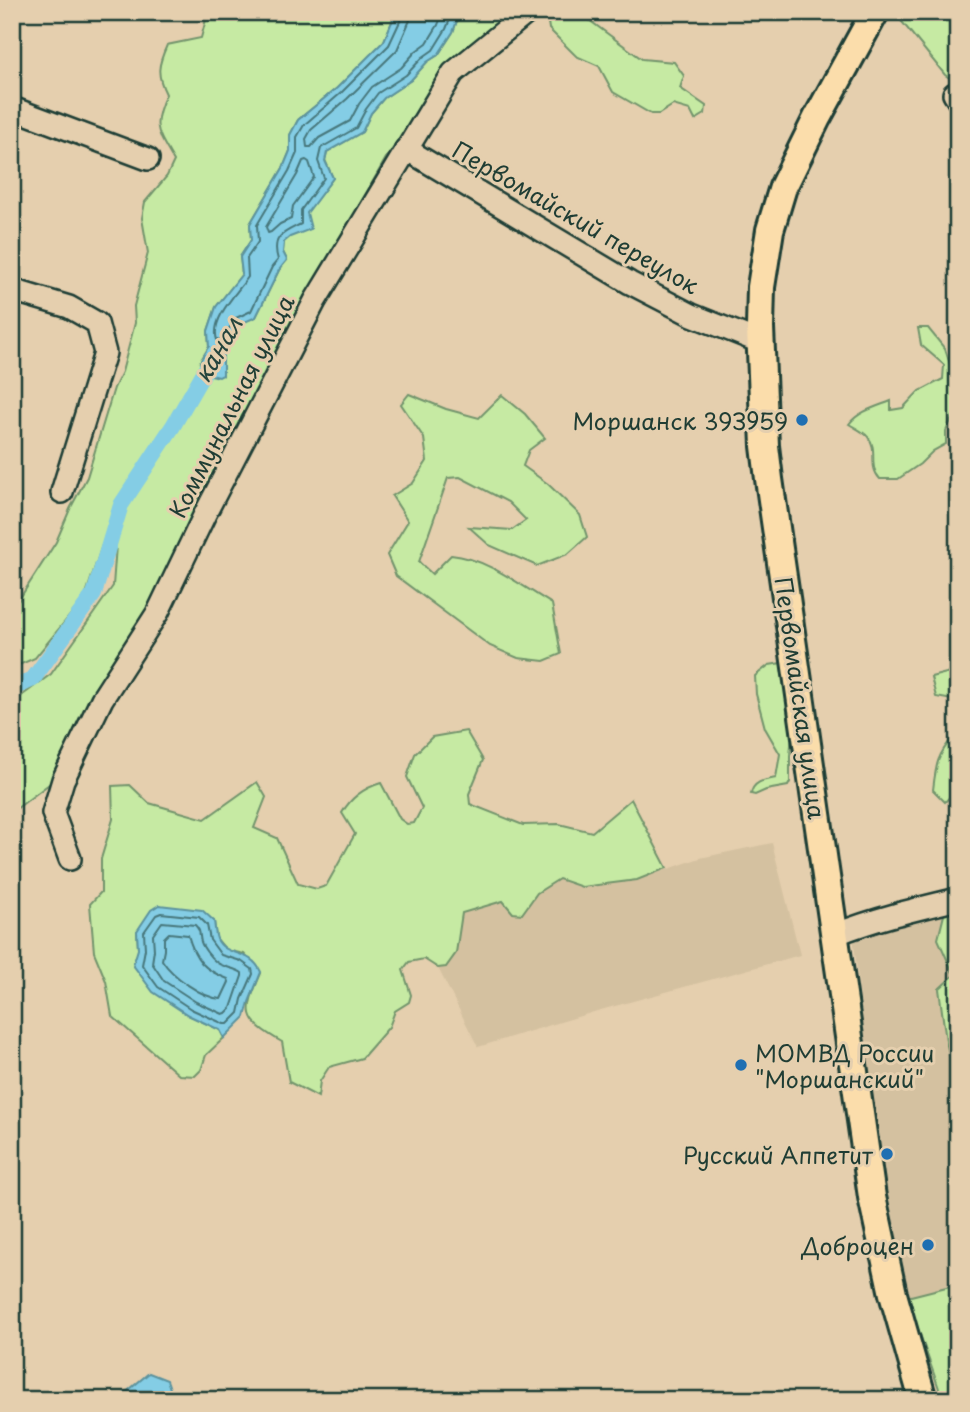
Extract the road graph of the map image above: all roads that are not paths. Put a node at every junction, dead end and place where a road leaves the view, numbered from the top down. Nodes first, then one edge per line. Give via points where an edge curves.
1 (528, 12) edge
2 (875, 12) edge
3 (12, 108) edge
4 (406, 149) junction
5 (148, 159) dead end
6 (12, 290) edge
7 (760, 342) junction
8 (62, 492) dead end
9 (69, 859) dead end
10 (958, 899) edge
11 (834, 935) junction
12 (923, 1400) edge

1 - 4 street, Коммунальная улица via 453,73
2 - 7 main road, Первомайская улица via 783,187 761,287
3 - 5 street
4 - 7 street, Первомайский переулок via 630,283 692,315
4 - 9 street, Коммунальная улица via 314,301 158,612 102,699 62,780 53,813
6 - 8 street via 69,307 97,323 105,354
7 - 11 main road, Первомайская улица via 769,480
10 - 11 street
11 - 12 main road, Первомайская улица via 872,1197

